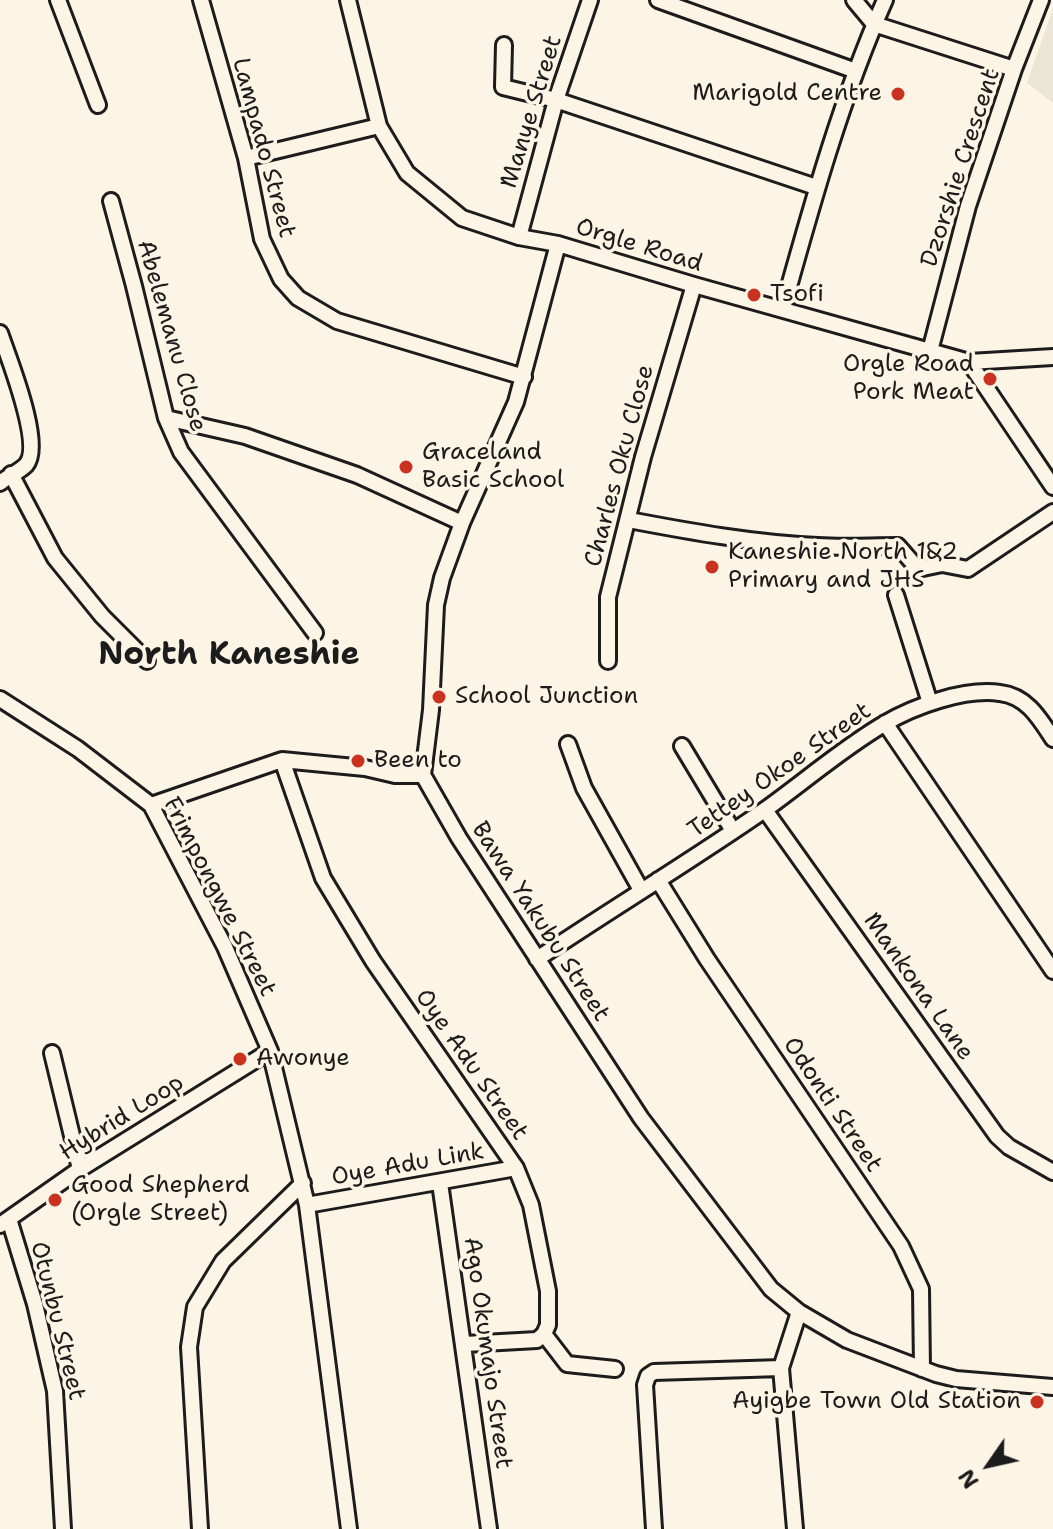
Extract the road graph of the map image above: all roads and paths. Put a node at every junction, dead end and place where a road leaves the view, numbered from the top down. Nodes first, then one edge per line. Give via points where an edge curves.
1 (58, 0) edge
2 (201, 0) edge
3 (348, 0) edge
4 (590, 0) edge
5 (658, 0) edge
6 (854, 0) edge
7 (885, 0) edge
8 (1041, 0) edge
9 (874, 24) junction
10 (504, 45) dead end
11 (1014, 69) junction
12 (856, 71) junction
13 (556, 100) junction
14 (98, 105) dead end
15 (379, 126) junction
16 (246, 158) junction
17 (816, 187) junction
18 (111, 201) dead end
19 (519, 237) junction
20 (558, 244) junction
21 (694, 285) junction
22 (783, 308) junction
23 (0, 333) edge
24 (930, 351) junction
25 (1053, 357) edge
26 (969, 362) junction
27 (524, 377) junction
28 (166, 418) junction
29 (5, 479) edge
30 (1053, 487) edge
31 (1053, 512) edge
32 (629, 520) junction
33 (462, 523) junction
34 (896, 595) dead end
35 (315, 633) dead end
36 (147, 661) dead end
37 (608, 661) dead end
38 (0, 699) edge
39 (930, 703) junction
40 (885, 723) junction
41 (1053, 739) edge
42 (568, 744) dead end
43 (682, 746) dead end
44 (282, 760) junction
45 (423, 775) junction
46 (151, 805) junction
47 (765, 810) junction
48 (733, 831) junction
49 (658, 880) junction
50 (641, 890) junction
51 (537, 959) junction
52 (1053, 971) edge
53 (270, 1051) junction
54 (52, 1053) dead end
55 (516, 1168) junction
56 (80, 1169) junction
57 (1053, 1172) edge
58 (303, 1183) junction
59 (440, 1183) junction
60 (307, 1205) junction
61 (5, 1222) edge
62 (799, 1312) junction
63 (544, 1334) junction
64 (465, 1344) junction
65 (781, 1368) junction
66 (615, 1369) dead end
67 (922, 1369) junction
68 (1053, 1387) edge
69 (63, 1529) edge
70 (200, 1529) edge
71 (349, 1529) edge
72 (489, 1529) edge
73 (654, 1529) edge
74 (795, 1529) edge

1 - 14 street
2 - 16 street, Lampado Street
3 - 15 street, Orgle Road
4 - 13 street, Manye Street
5 - 12 street
6 - 9 street
7 - 9 street
8 - 11 street, Dzorshie Crescent
9 - 11 street
9 - 12 street
10 - 13 street via 503,87
11 - 24 street, Dzorshie Crescent via 968,206
12 - 17 street
13 - 17 street
13 - 19 street, Manye Street
15 - 16 street
15 - 19 street, Orgle Road via 407,173 462,218
16 - 27 street, Lampado Street via 262,239 281,279 298,298 337,321
17 - 22 street
18 - 28 street, Abelemanu Close
19 - 20 street, Orgle Road
20 - 21 street, Orgle Road
20 - 27 street
21 - 22 street, Orgle Road
21 - 32 street, Charles Oku Close
22 - 24 street, Orgle Road
23 - 29 street via 30,435 26,465
24 - 26 street, Orgle Road
25 - 26 street, Orgle Road
26 - 30 street
27 - 33 street
28 - 33 street via 245,436 329,465
28 - 35 street, Abelemanu Close via 181,452
29 - 36 street via 55,558
31 - 32 street via 968,569 942,564 918,569 898,546 781,544
32 - 37 street, Charles Oku Close via 608,597
33 - 45 street via 436,605
34 - 39 street
38 - 46 street, Frimpongwe Street
39 - 40 street, Tettey Okoe Street
39 - 41 street, Tettey Okoe Street via 1001,693 1020,699 1035,712
40 - 47 street, Tettey Okoe Street
40 - 52 street
42 - 50 street via 584,788
43 - 48 street
44 - 45 street
44 - 46 street
44 - 55 street, Oye Adu Street via 323,878 373,961
45 - 51 street, Bawa Yakubu Street
46 - 53 street, Frimpongwe Street via 225,947
47 - 48 street, Tettey Okoe Street
47 - 57 street, Mankona Lane via 997,1136
48 - 49 street, Tettey Okoe Street
49 - 50 street, Tettey Okoe Street
49 - 67 street, Odonti Street via 901,1246 921,1289
50 - 51 street, Tettey Okoe Street
51 - 62 street, Bawa Yakubu Street via 641,1118 758,1274
53 - 56 street, Hybrid Loop
53 - 58 street, Frimpongwe Street
54 - 56 street
55 - 59 street, Oye Adu Link
55 - 63 street, Oye Adu Street via 531,1205 548,1291
56 - 61 street, Hybrid Loop
58 - 60 street, Frimpongwe Street
58 - 70 street via 223,1261 195,1307 189,1347
59 - 60 street, Oye Adu Link
59 - 64 street, Ago Okumajo Street
60 - 71 street
61 - 69 street, Otunbu Street via 35,1304 55,1391
62 - 65 street
62 - 67 street, Bawa Yakubu Street via 847,1340
63 - 64 street via 537,1340
63 - 66 street via 567,1364
64 - 72 street, Ago Okumajo Street
65 - 73 street via 648,1376
65 - 74 street
67 - 68 street, Bawa Yakubu Street via 956,1379

